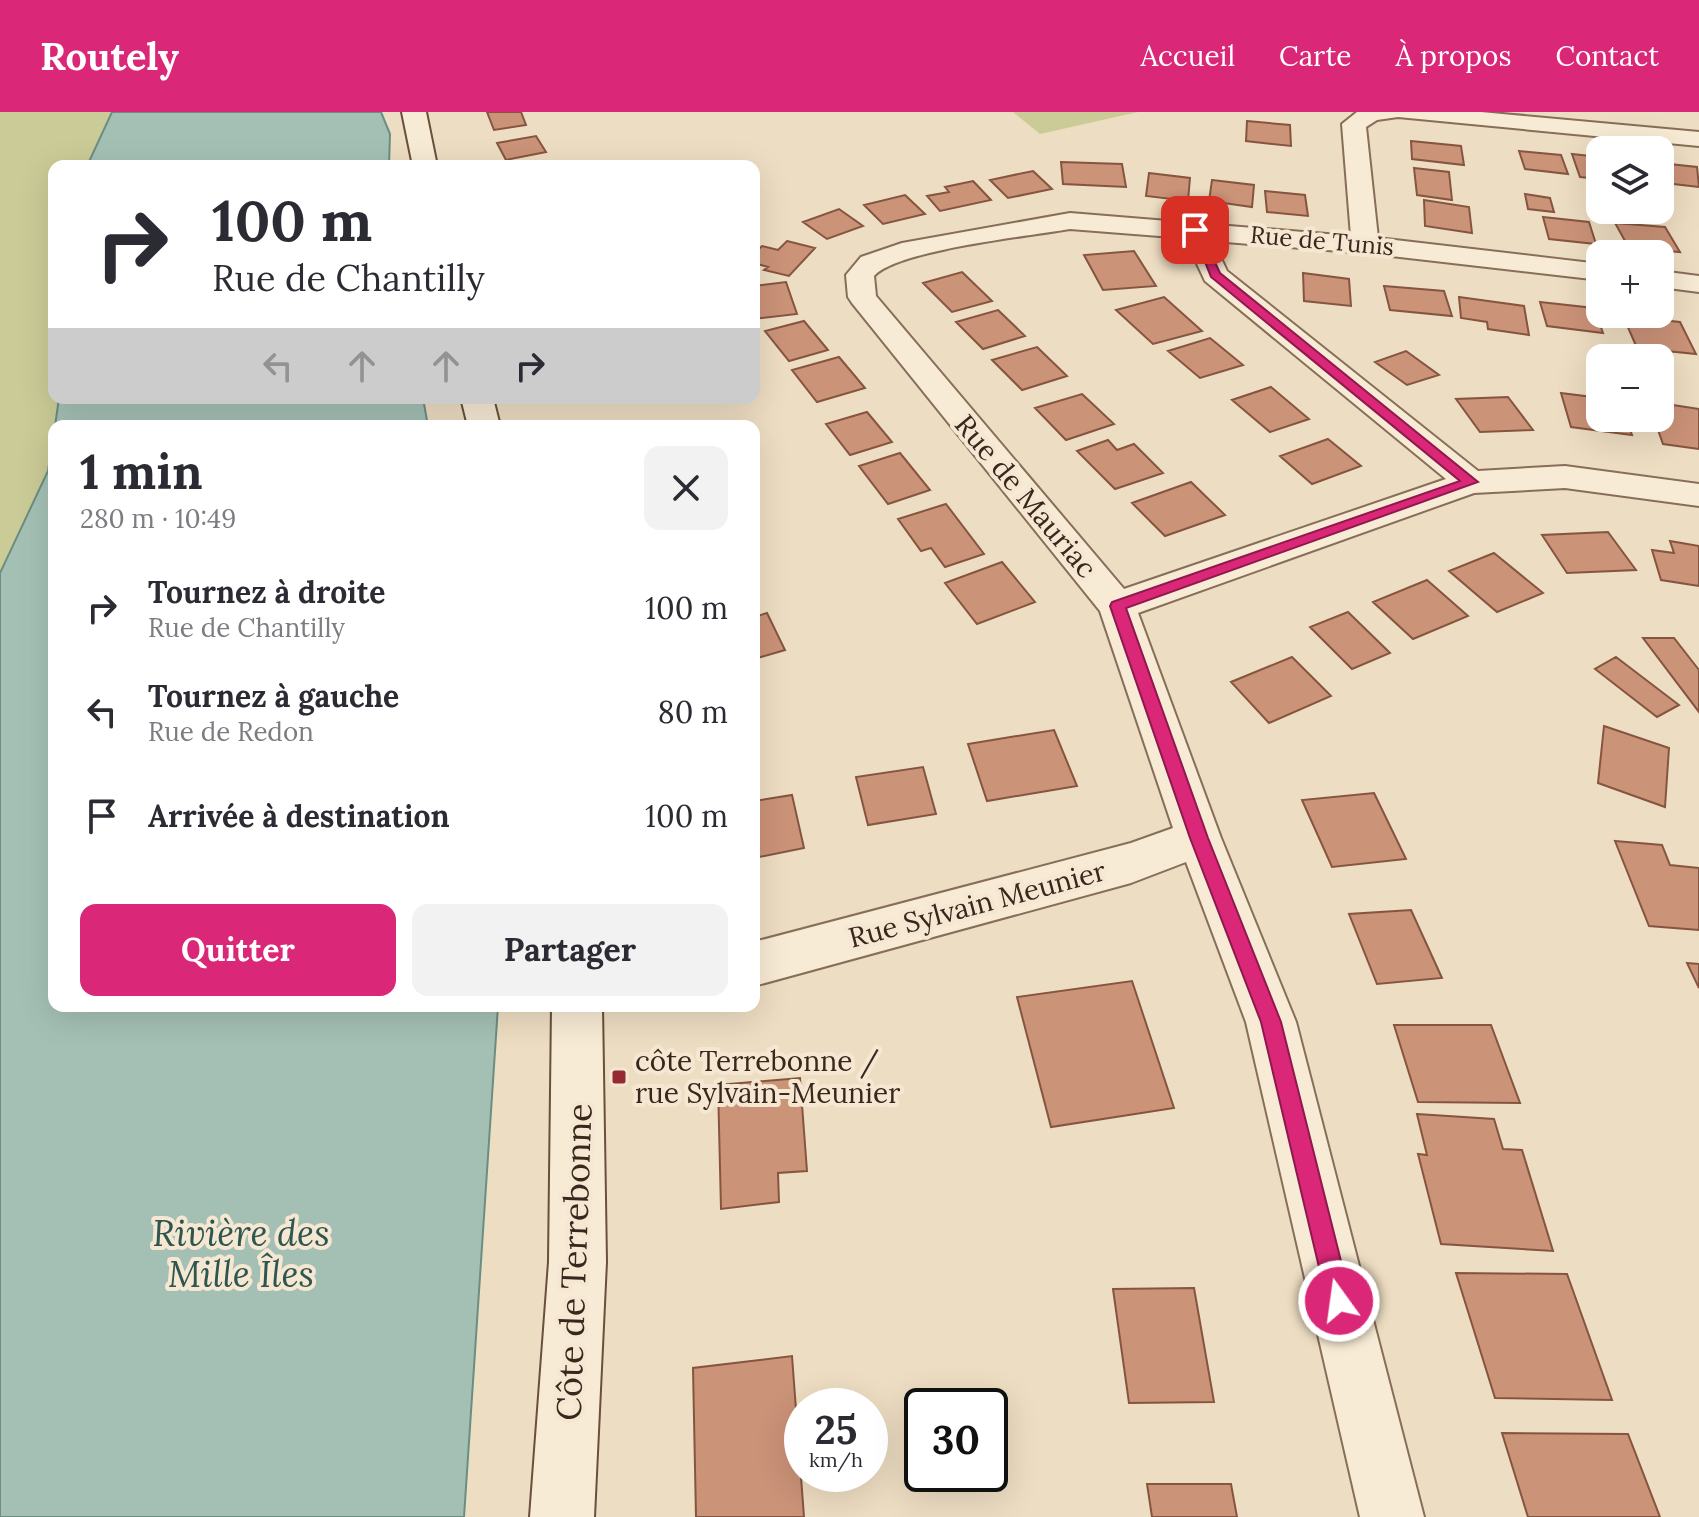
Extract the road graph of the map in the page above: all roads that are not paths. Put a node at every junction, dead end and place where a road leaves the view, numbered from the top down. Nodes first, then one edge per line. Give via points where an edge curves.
1 (414, 112) edge
2 (1405, 112) edge
3 (1380, 113) edge
4 (1699, 139) edge
5 (424, 160) edge
6 (1195, 230) junction
7 (1365, 245) junction
8 (1586, 270) edge
9 (860, 275) joint
10 (1674, 281) edge
11 (1699, 284) edge
12 (1471, 482) junction
13 (1699, 495) edge
14 (1117, 606) junction
15 (1199, 838) junction
16 (760, 962) edge
17 (580, 1012) edge
18 (562, 1517) edge
19 (1392, 1517) edge

1 - 5 street
2 - 4 street
3 - 7 street via 1354,124
6 - 7 street, Rue de Tunis
6 - 9 street, Rue de Tunis via 1070,221 912,249 871,263
6 - 12 street via 1215,275
7 - 8 street, Rue de Tunis
9 - 14 street, Rue de Mauriac via 862,297
10 - 11 street
12 - 13 street via 1565,477
12 - 14 street
14 - 15 street, Rue de Mauriac
15 - 16 street, Rue Sylvain Meunier via 1131,863
15 - 19 street, Rue de Mauriac via 1271,1022
17 - 18 street, Côte de Terrebonne via 576,1306

